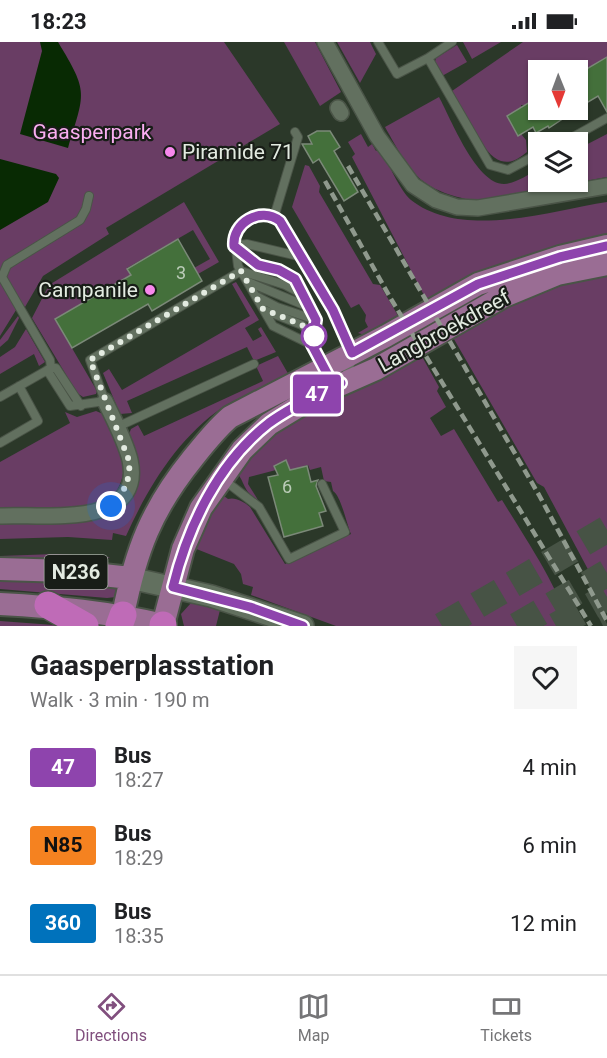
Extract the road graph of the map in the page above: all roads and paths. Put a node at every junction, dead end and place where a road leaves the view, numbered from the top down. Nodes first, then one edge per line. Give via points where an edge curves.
1 (325, 42) edge
2 (378, 42) edge
3 (452, 42) edge
4 (428, 58) junction
5 (607, 118) edge
6 (295, 132) dead end
7 (582, 132) edge
8 (528, 159) edge
9 (607, 186) edge
10 (90, 196) dead end
11 (274, 217) junction
12 (234, 246) junction
13 (607, 246) edge
14 (302, 257) junction
15 (607, 264) edge
16 (241, 271) junction
17 (246, 281) junction
18 (254, 295) junction
19 (305, 296) junction
20 (263, 309) junction
21 (312, 309) junction
22 (316, 320) junction
23 (313, 341) junction
24 (352, 353) junction
25 (254, 364) dead end
26 (324, 368) junction
27 (49, 369) junction
28 (341, 383) junction
29 (19, 386) junction
30 (0, 397) edge
31 (105, 401) junction
32 (117, 427) junction
33 (0, 443) edge
34 (221, 477) junction
35 (322, 484) dead end
36 (0, 516) edge
37 (0, 570) edge
38 (130, 578) junction
39 (173, 587) junction
40 (0, 604) edge
41 (48, 605) junction
42 (121, 621) edge
43 (85, 626) edge
44 (164, 626) edge
45 (303, 626) edge

1 - 9 street via 377,135 413,185 436,200 456,207 478,208
2 - 4 lane via 397,75
3 - 4 lane
4 - 8 lane via 490,165 508,170
5 - 7 lane
6 - 11 lane via 298,137
10 - 27 lane via 80,220 8,265 2,277 50,360
11 - 12 lane via 259,215 243,223 234,233
11 - 14 lane
12 - 14 lane via 248,244
12 - 16 lane
12 - 19 lane via 258,265 293,277
13 - 24 main road, Langbroekdreef via 478,284
14 - 24 lane via 333,310
15 - 28 main road, Langbroekdreef via 557,274 504,296 376,369
16 - 17 lane
16 - 19 lane
16 - 31 lane via 90,360
17 - 18 lane
17 - 21 lane
18 - 20 lane
18 - 22 lane
19 - 21 lane
20 - 23 lane via 302,325
20 - 23 lane via 275,329
21 - 22 lane
22 - 23 lane
23 - 26 lane
24 - 26 main road, Langbroekdreef
24 - 28 lane via 350,369
25 - 32 lane
26 - 28 lane via 329,377
26 - 38 main road, Langbroekdreef via 244,408 218,427 176,478 155,512
27 - 29 lane
27 - 31 lane via 66,404 81,406
28 - 34 main road, Langbroekdreef via 269,423
29 - 30 lane
29 - 33 lane via 38,421
31 - 32 street
32 - 36 street via 130,471 125,491 111,506 88,514
34 - 35 lane via 259,507 289,559 345,532
34 - 39 main road, Langbroekdreef via 201,508 183,549
37 - 38 main road, N236 via 67,571
38 - 39 main road
38 - 42 main road, Langbroekdreef
39 - 44 main road, Langbroekdreef
39 - 45 main road via 224,599
40 - 41 main road, N236
41 - 42 main road, N236
41 - 43 highway
42 - 44 main road

